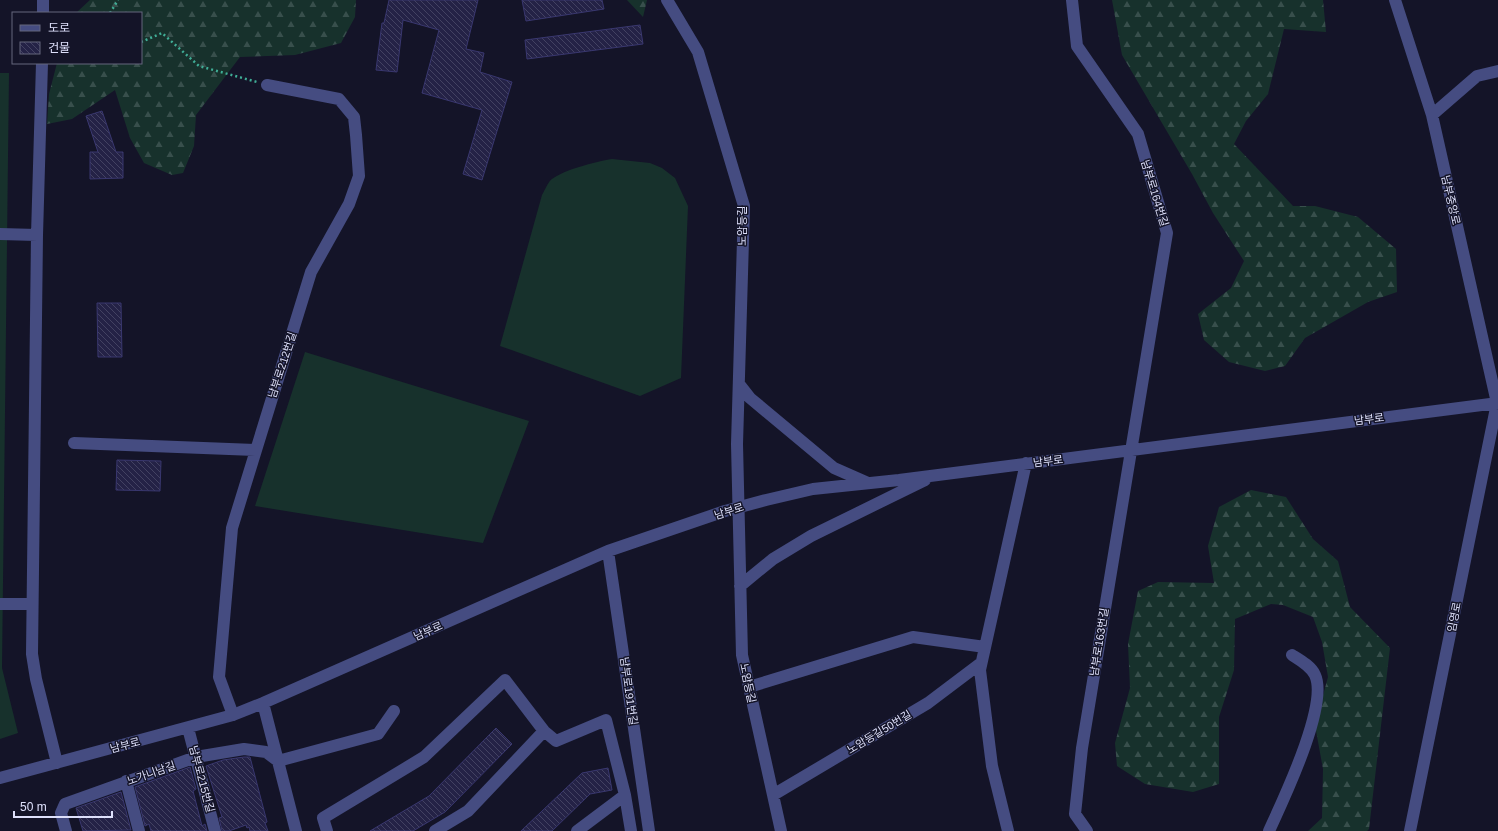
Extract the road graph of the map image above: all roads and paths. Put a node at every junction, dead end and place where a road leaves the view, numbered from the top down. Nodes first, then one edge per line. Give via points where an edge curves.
1 (43, 0) edge
2 (118, 0) edge
3 (667, 0) edge
4 (1072, 0) edge
5 (1395, 0) edge
6 (43, 12) edge
7 (111, 12) edge
8 (142, 42) edge
9 (42, 64) edge
10 (1498, 71) edge
11 (267, 85) joint
12 (1432, 115) junction
13 (0, 234) edge
14 (37, 235) junction
15 (739, 384) junction
16 (1498, 403) edge
17 (74, 443) dead end
18 (255, 450) junction
19 (1130, 450) junction
20 (1026, 464) junction
21 (936, 475) junction
22 (869, 484) junction
23 (608, 551) junction
24 (740, 586) junction
25 (0, 604) edge
26 (32, 604) junction
27 (985, 647) junction
28 (1292, 655) dead end
29 (981, 663) junction
30 (749, 687) junction
31 (263, 703) junction
32 (394, 711) dead end
33 (233, 715) junction
34 (188, 728) junction
35 (544, 730) junction
36 (196, 757) junction
37 (278, 761) junction
38 (58, 763) junction
39 (0, 778) edge
40 (126, 781) junction
41 (625, 795) junction
42 (773, 795) junction
43 (66, 831) edge
44 (139, 831) edge
45 (215, 831) edge
46 (296, 831) edge
47 (327, 831) edge
48 (435, 831) edge
49 (577, 831) edge
50 (631, 831) edge
51 (649, 831) edge
52 (781, 831) edge
53 (1008, 831) edge
54 (1087, 831) edge
55 (1269, 831) edge
56 (1410, 831) edge

1 - 6 street
2 - 7 path
3 - 15 street, 노암등길 via 698,52 744,206
4 - 19 street, 남부로164번길 via 1078,46 1138,134 1167,233
5 - 12 street, 남부중앙로
8 - 11 path via 162,33 199,66
9 - 14 street
10 - 12 street via 1478,76
11 - 18 street, 남부로212번길 via 339,99 354,117 359,176 348,204 311,272
12 - 16 street, 남부중앙로
13 - 14 street
14 - 26 street
15 - 22 street via 750,398 834,468
15 - 24 street, 노암등길 via 737,444
16 - 19 street, 남부로
16 - 56 street, 임영로
17 - 18 street
18 - 33 street, 남부로212번길 via 232,528 219,677
19 - 20 street, 남부로
19 - 54 street, 남부로163번길 via 1082,748 1075,814
20 - 21 street, 남부로
20 - 27 street
21 - 22 street, 남부로
21 - 24 street via 811,536 773,559
22 - 23 street, 남부로 via 813,490 766,500 725,511
23 - 31 street, 남부로
23 - 51 street, 남부로191번길
24 - 30 street, 노암등길 via 742,655
25 - 26 street
26 - 38 street via 32,654 36,679
27 - 29 street
27 - 30 street via 913,637
28 - 55 street via 1315,674 1318,686 1317,699 1307,742
29 - 42 street, 노암등길50번길 via 928,703
29 - 53 street via 992,766
30 - 42 street, 노암등길
31 - 33 street, 남부로
31 - 37 street
32 - 37 street via 378,734
33 - 34 street, 남부로
34 - 36 street, 남부로215번길
34 - 38 street, 남부로
35 - 41 street via 556,741 606,720
35 - 47 street via 505,680 424,757 323,818
35 - 48 street via 468,811
36 - 37 street, 노가니남길 via 244,749 266,752
36 - 40 street, 노가니남길
36 - 45 street, 남부로215번길
37 - 46 street
38 - 39 street, 남부로
40 - 43 street, 노가니남길 via 65,804 61,813
40 - 44 street
41 - 49 street
41 - 50 street
42 - 52 street, 노암등길

